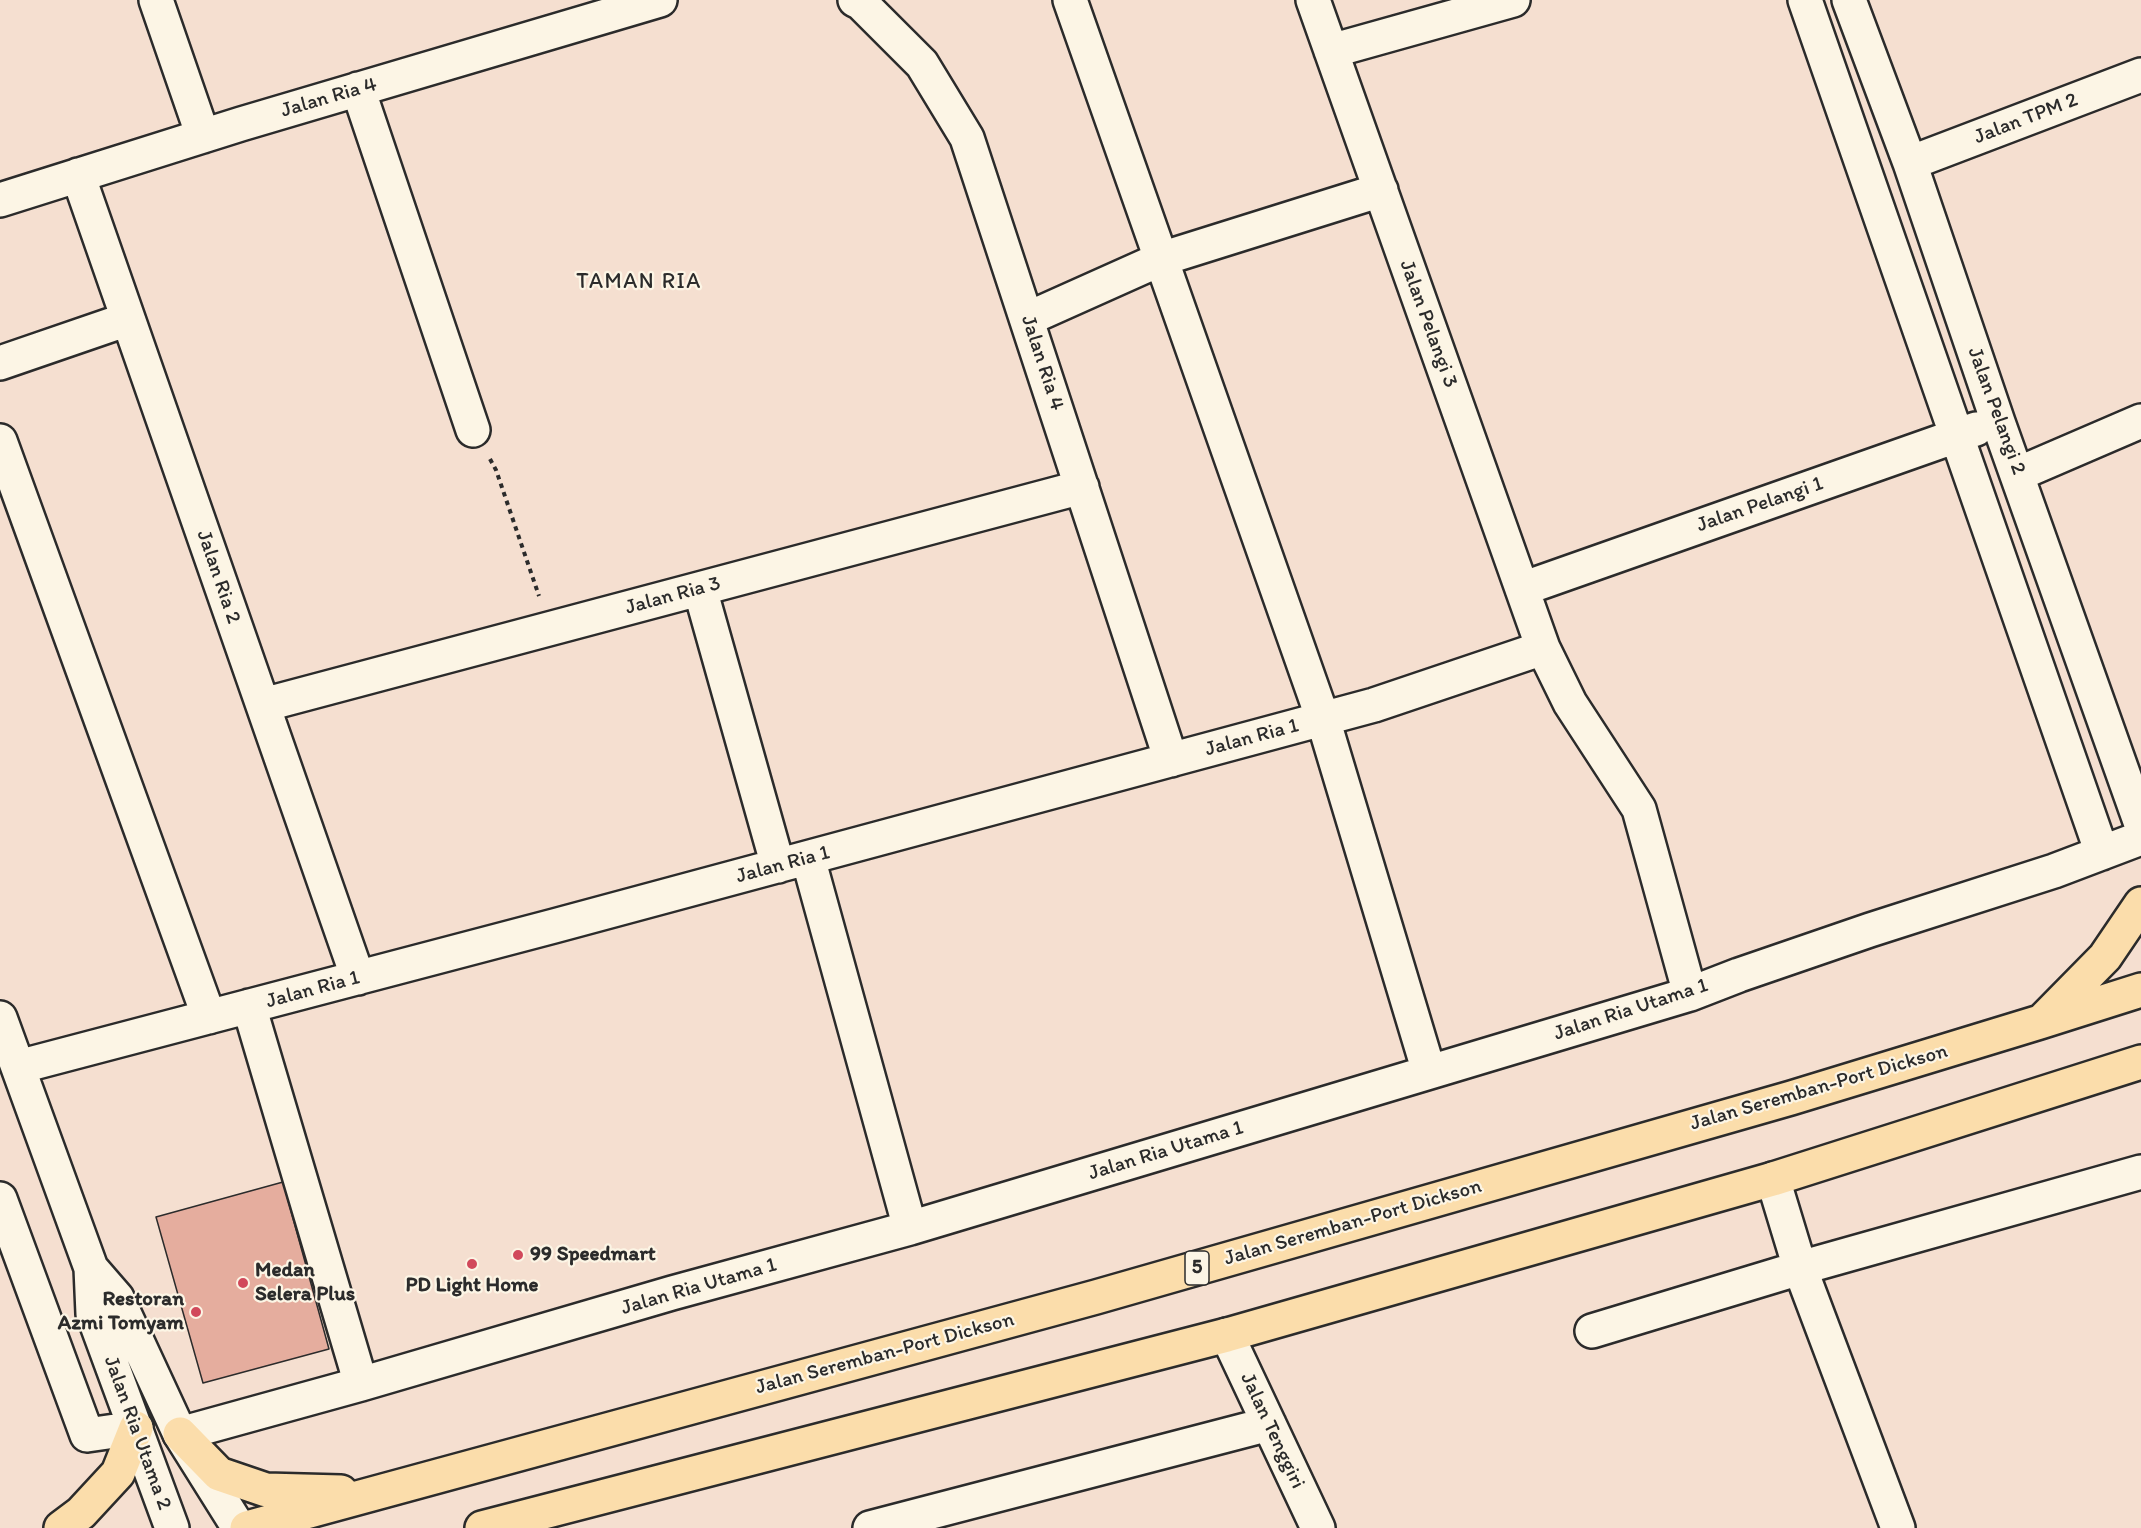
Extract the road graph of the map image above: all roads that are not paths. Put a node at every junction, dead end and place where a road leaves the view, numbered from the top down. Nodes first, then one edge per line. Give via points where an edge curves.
1 (156, 0) edge
2 (660, 0) edge
3 (855, 0) edge
4 (1070, 0) edge
5 (1313, 0) edge
6 (1513, 0) edge
7 (1805, 0) edge
8 (1849, 0) edge
9 (1331, 51) junction
10 (2141, 75) edge
11 (358, 89) junction
12 (203, 136) junction
13 (1910, 163) junction
14 (78, 175) junction
15 (1381, 190) junction
16 (0, 200) edge
17 (1161, 259) junction
18 (128, 319) junction
19 (1027, 319) junction
20 (0, 363) edge
21 (2141, 421) edge
22 (1998, 422) junction
23 (473, 430) road end
24 (1956, 436) junction
25 (0, 441) edge
26 (2018, 474) junction
27 (1082, 487) junction
28 (700, 589) junction
29 (1522, 589) junction
30 (1543, 648) junction
31 (263, 705) junction
32 (1323, 719) junction
33 (1171, 760) junction
34 (2141, 824) edge
35 (2141, 837) edge
36 (2102, 853) junction
37 (793, 862) junction
38 (2141, 904) edge
39 (358, 978) junction
40 (2141, 990) edge
41 (1690, 994) junction
42 (249, 1006) junction
43 (209, 1017) junction
44 (0, 1018) edge
45 (2040, 1022) junction
46 (2141, 1062) edge
47 (18, 1067) junction
48 (1429, 1072) junction
49 (2141, 1172) edge
50 (1773, 1179) junction
51 (0, 1199) edge
52 (910, 1228) junction
53 (91, 1268) junction
54 (1800, 1268) junction
55 (1592, 1331) dead end
56 (1227, 1335) junction
57 (361, 1384) junction
58 (1269, 1424) junction
59 (136, 1428) junction
60 (180, 1434) junction
61 (378, 1492) junction
62 (61, 1528) edge
63 (172, 1528) edge
64 (239, 1528) edge
65 (247, 1528) edge
66 (483, 1528) edge
67 (870, 1528) edge
68 (1318, 1528) edge
69 (1898, 1528) edge

1 - 12 street
2 - 11 street, Jalan Ria 4
3 - 19 street, Jalan Ria 4 via 922,64 967,138
4 - 17 street
5 - 9 street, Jalan Pelangi 3
6 - 9 street
7 - 24 street
8 - 13 street, Jalan Pelangi 2
9 - 15 street, Jalan Pelangi 3
10 - 13 street, Jalan TPM 2
11 - 12 street, Jalan Ria 4
11 - 23 street
12 - 14 street, Jalan Ria 4
13 - 22 street, Jalan Pelangi 2
14 - 16 street, Jalan Ria 4
14 - 18 street, Jalan Ria 2
15 - 17 street
15 - 29 street, Jalan Pelangi 3
17 - 19 street
17 - 32 street
18 - 20 street
18 - 31 street, Jalan Ria 2
19 - 27 street, Jalan Ria 4
21 - 26 street
22 - 24 street, Jalan Pelangi 1
22 - 26 street, Jalan Pelangi 2
24 - 29 street, Jalan Pelangi 1
24 - 36 street
25 - 43 street
26 - 34 street, Jalan Pelangi 2
27 - 28 street, Jalan Ria 3
27 - 33 street, Jalan Ria 4
28 - 31 street, Jalan Ria 3
28 - 37 street
29 - 30 street, Jalan Pelangi 3
30 - 32 street, Jalan Ria 1
30 - 41 street, Jalan Pelangi 3 via 1570,703 1639,809
31 - 39 street, Jalan Ria 2
32 - 33 street, Jalan Ria 1
32 - 48 street
33 - 37 street, Jalan Ria 1
35 - 36 street, Jalan Ria Utama 1
36 - 41 street, Jalan Ria Utama 1
37 - 39 street, Jalan Ria 1
37 - 52 street
38 - 45 highway via 2105,957
39 - 42 street, Jalan Ria 1
40 - 45 highway, Jalan Seremban-Port Dickson / 5
41 - 48 street, Jalan Ria Utama 1
42 - 43 street, Jalan Ria 1
42 - 57 street
43 - 47 street, Jalan Ria 1
44 - 47 street, Jalan Ria Utama 2
45 - 61 highway, Jalan Seremban-Port Dickson / 5 via 1791,1098 1096,1297
46 - 50 highway
47 - 53 street, Jalan Ria Utama 2
48 - 52 street, Jalan Ria Utama 1
49 - 54 street
50 - 54 street
50 - 56 highway
51 - 59 street via 87,1435
52 - 57 street, Jalan Ria Utama 1
53 - 59 street, Jalan Ria Utama 2 via 93,1314
53 - 60 street, Jalan Ria Utama 2 via 117,1298
54 - 55 street
54 - 69 street
56 - 58 street, Jalan Tenggiri
56 - 66 highway
57 - 60 street, Jalan Ria Utama 1
58 - 67 street
58 - 68 street, Jalan Tenggiri
59 - 62 highway via 118,1473 81,1513
59 - 63 street, Jalan Ria Utama 2
60 - 61 highway via 219,1474 266,1490
60 - 64 street, Jalan Ria Utama 2
61 - 65 highway, Jalan Seremban-Port Dickson / 5

